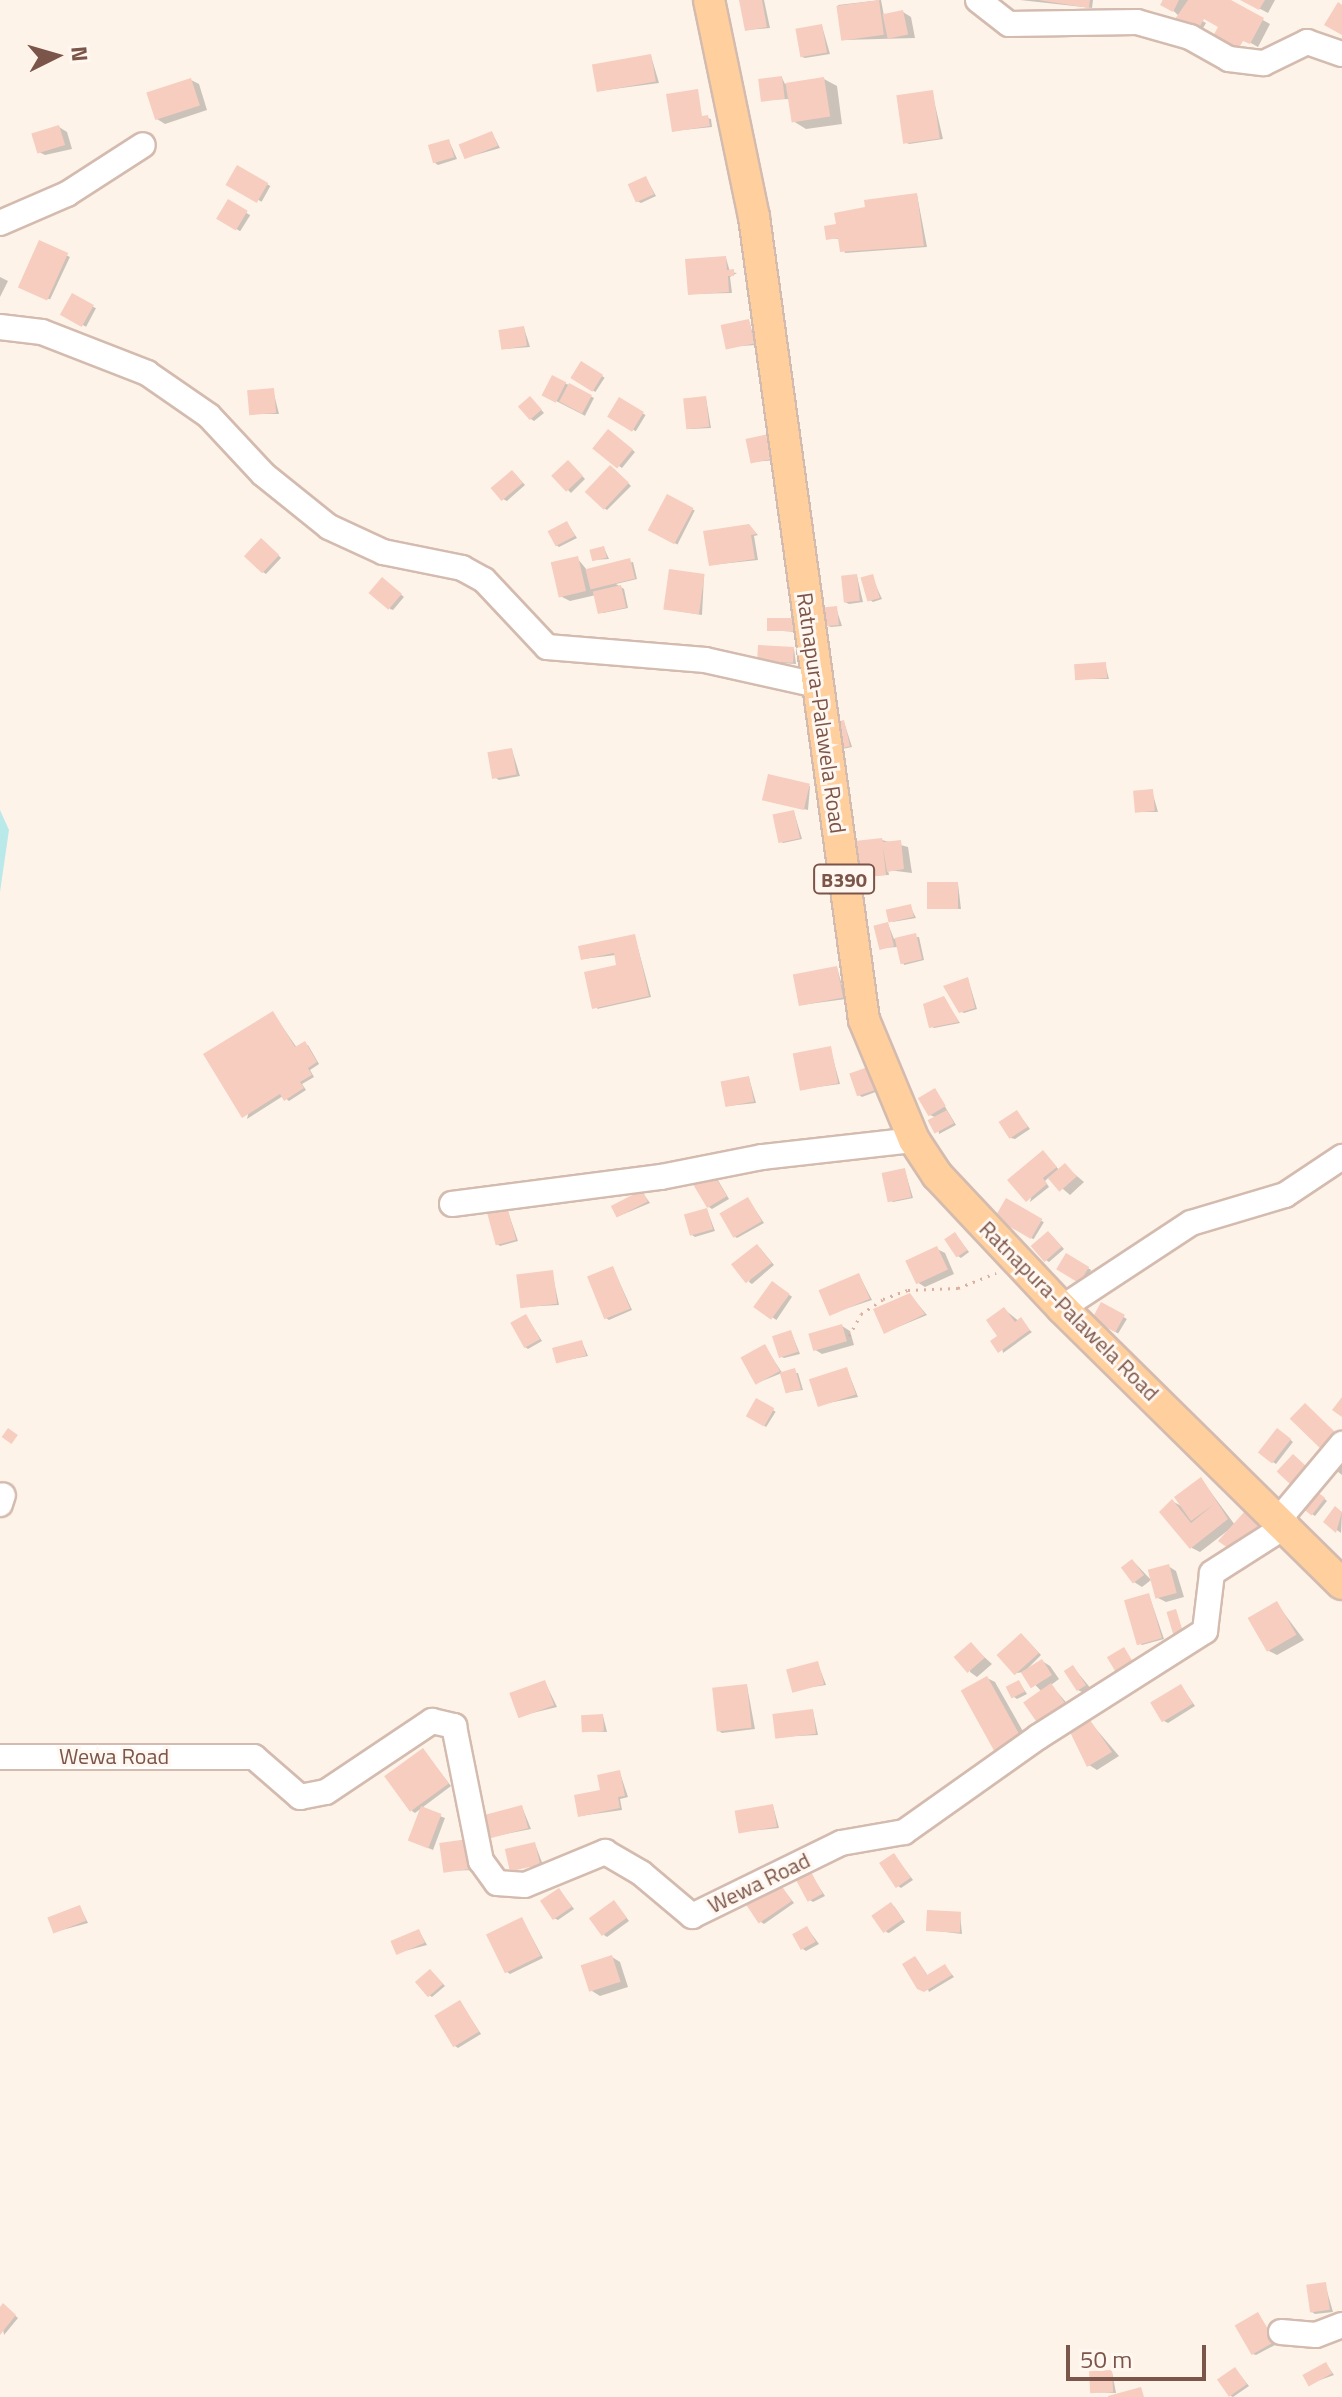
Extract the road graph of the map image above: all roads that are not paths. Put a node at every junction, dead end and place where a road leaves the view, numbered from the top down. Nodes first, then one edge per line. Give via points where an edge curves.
1 (709, 0) edge
2 (978, 0) edge
3 (1342, 54) edge
4 (143, 145) dead end
5 (0, 223) edge
6 (0, 327) edge
7 (817, 685) junction
8 (914, 1140) junction
9 (1342, 1157) edge
10 (452, 1204) dead end
11 (1062, 1308) junction
12 (1342, 1444) edge
13 (1284, 1522) junction
14 (1341, 1582) edge
15 (0, 1757) edge
16 (1342, 2325) edge
17 (1281, 2332) dead end

1 - 7 main road, Ratnapura-Palawela Road / B390 via 754,217
2 - 3 street via 1009,24 1137,22 1190,37 1229,59 1264,63 1307,42
4 - 5 street via 67,194
6 - 7 street via 42,332 147,373 209,416 263,474 329,527 383,552 462,568 484,580 547,647 705,660
7 - 8 main road, Ratnapura-Palawela Road / B390 via 864,1020
8 - 10 street via 762,1157 661,1177
8 - 11 main road, Ratnapura-Palawela Road / B390 via 937,1175
9 - 11 street via 1285,1195 1191,1223
11 - 13 main road, Ratnapura-Palawela Road / B390
12 - 13 street
13 - 14 main road, Ratnapura-Palawela Road / B390
13 - 15 street, Wewa Road via 1212,1573 1205,1631 1038,1737 904,1832 841,1843 692,1916 641,1873 605,1852 525,1885 497,1883 481,1861 454,1726 432,1721 326,1792 300,1797 254,1757
16 - 17 street via 1316,2335

